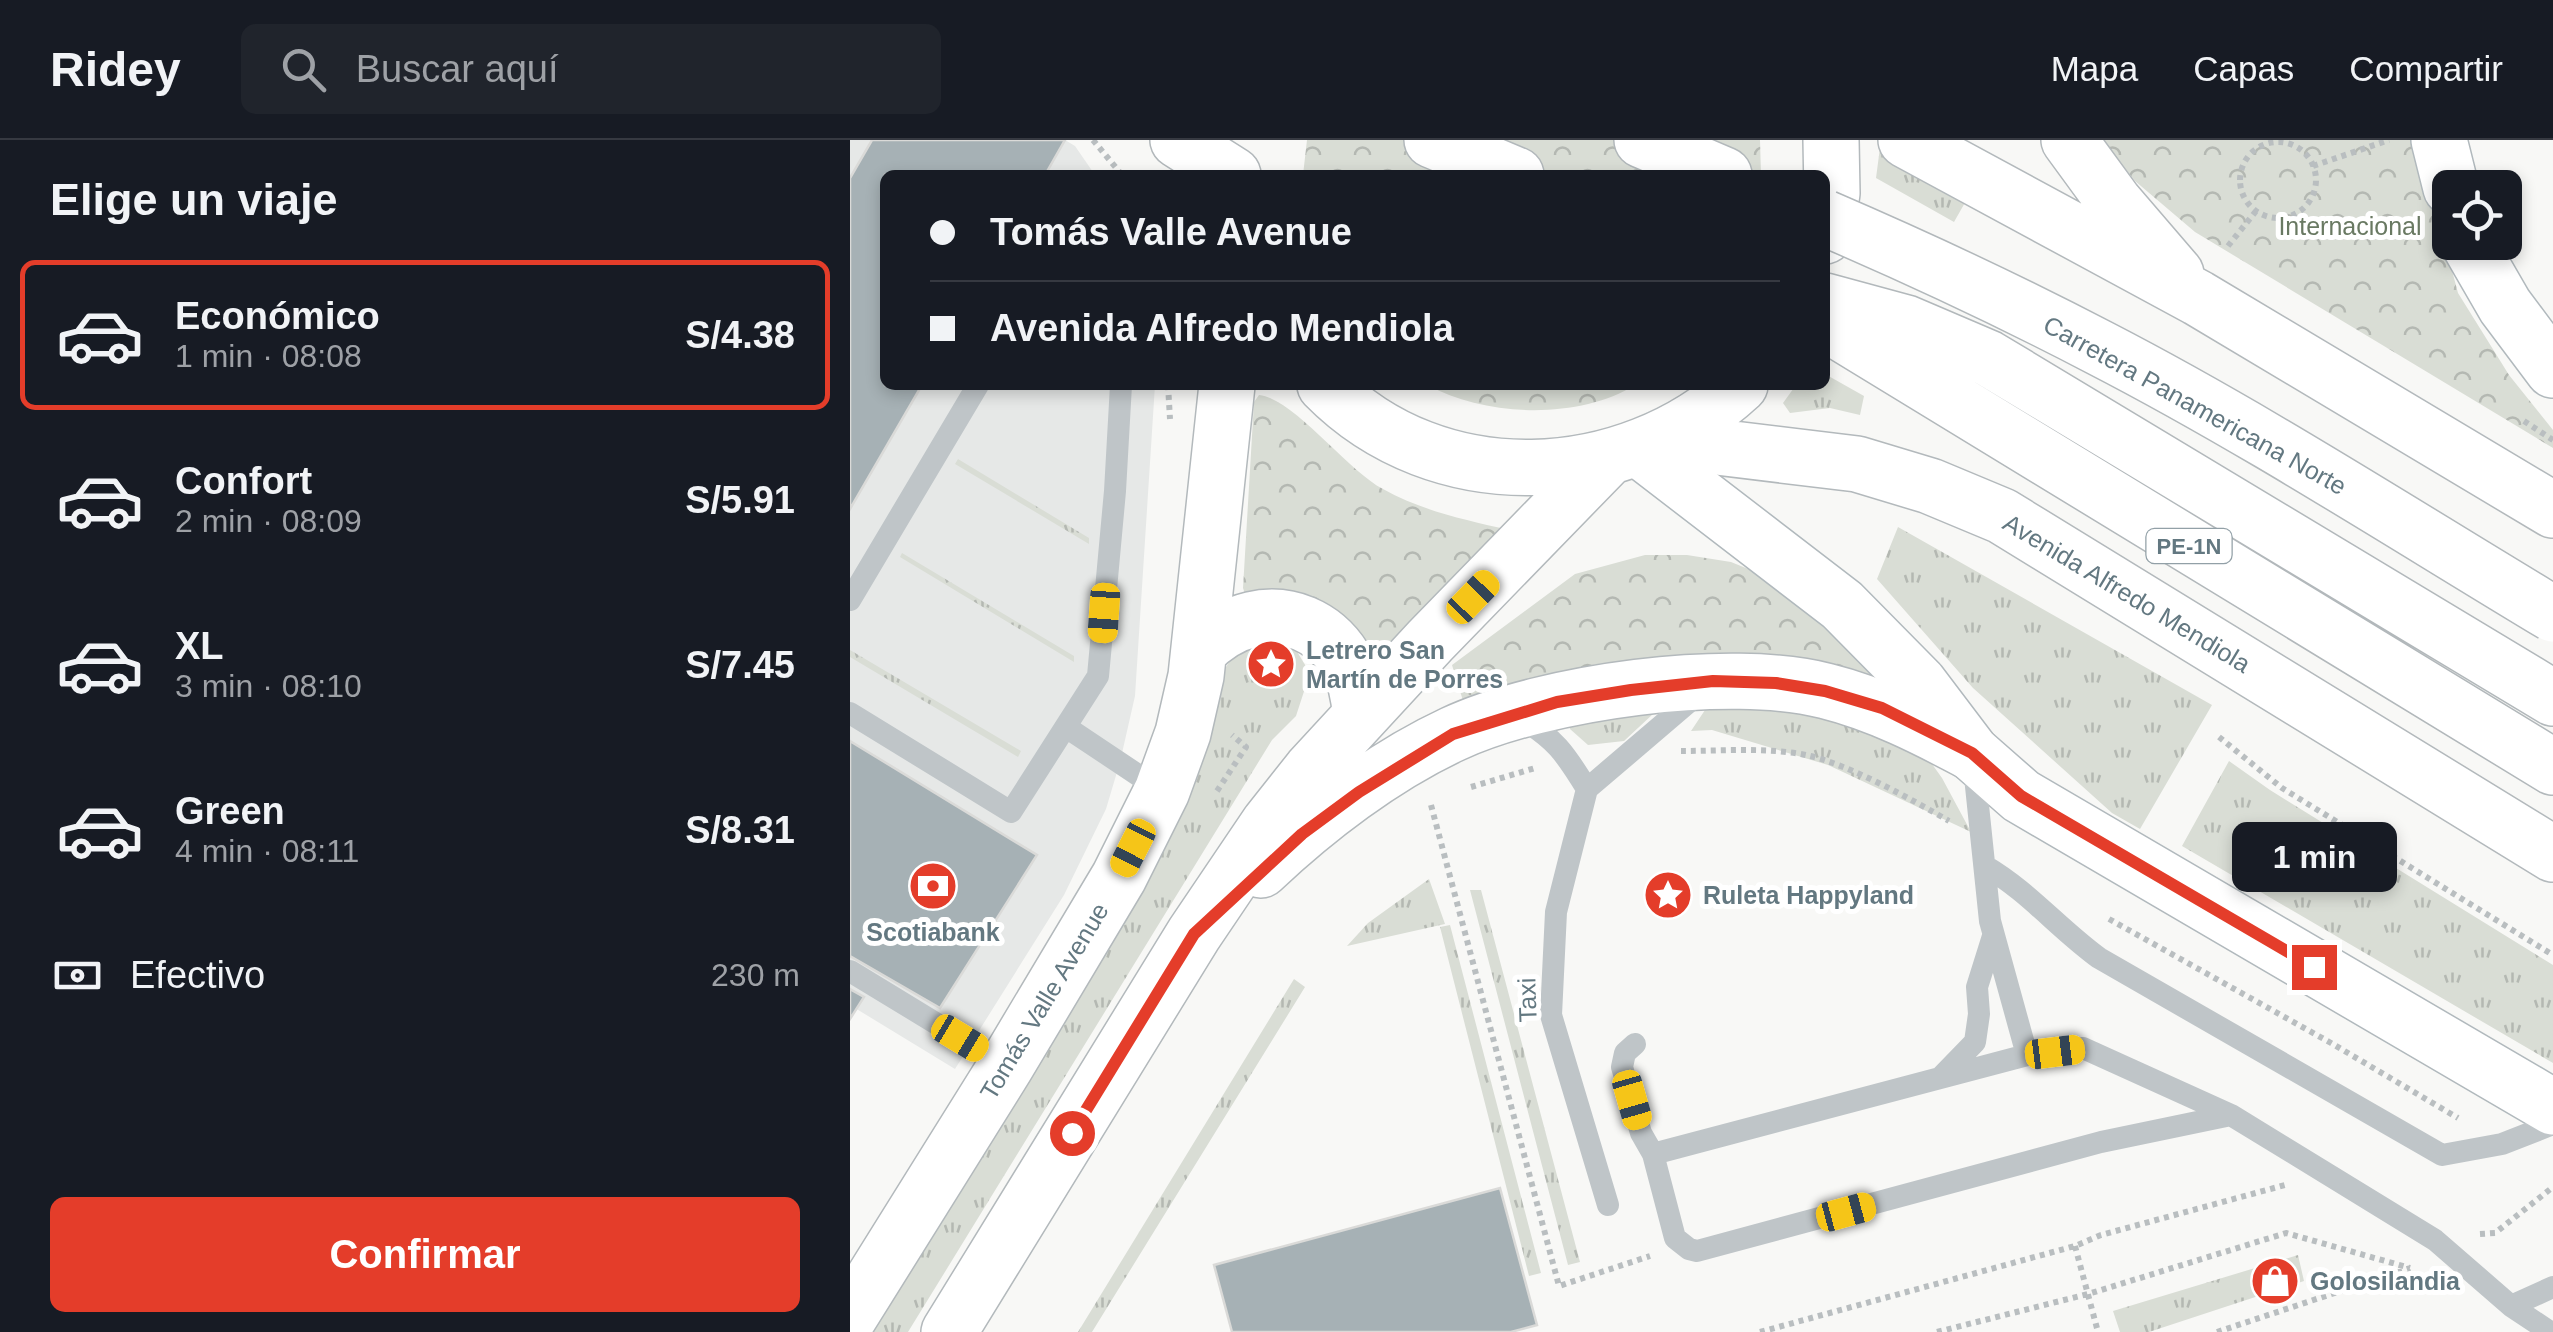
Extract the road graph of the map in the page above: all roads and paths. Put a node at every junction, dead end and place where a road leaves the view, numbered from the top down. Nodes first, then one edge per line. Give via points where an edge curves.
1 (1094, 140) edge
2 (1432, 140) edge
3 (1642, 140) edge
4 (1831, 140) edge
5 (1906, 140) edge
6 (2068, 140) edge
7 (2388, 140) edge
8 (2439, 140) edge
9 (2260, 143) edge
10 (2313, 166) junction
11 (1118, 170) edge
12 (1504, 170) edge
13 (1712, 170) edge
14 (2447, 170) edge
15 (1830, 205) edge
16 (2256, 210) junction
17 (1830, 220) edge
18 (2228, 246) dead end
19 (2478, 260) edge
20 (2198, 298) junction
21 (1830, 302) edge
22 (1830, 326) edge
23 (2553, 370) edge
24 (975, 390) edge
25 (1121, 390) edge
26 (1226, 390) edge
27 (1331, 390) edge
28 (1734, 390) edge
29 (2524, 421) dead end
30 (2553, 440) edge
31 (1635, 450) junction
32 (2553, 510) edge
33 (850, 600) edge
34 (2553, 614) edge
35 (1199, 651) junction
36 (1713, 681) junction
37 (2553, 698) edge
38 (850, 714) edge
39 (1513, 714) junction
40 (1360, 717) junction
41 (1066, 726) junction
42 (1230, 736) dead end
43 (2219, 737) dead end
44 (1632, 752) junction
45 (1972, 753) junction
46 (1569, 759) junction
47 (2553, 767) edge
48 (1471, 787) dead end
49 (1587, 788) junction
50 (1186, 796) junction
51 (1431, 805) dead end
52 (1984, 841) junction
53 (2553, 854) edge
54 (1984, 866) junction
55 (2101, 914) dead end
56 (1194, 934) junction
57 (1993, 936) junction
58 (2553, 955) edge
59 (850, 971) edge
60 (1635, 1044) dead end
61 (2027, 1055) junction
62 (1006, 1066) junction
63 (1939, 1078) junction
64 (2553, 1108) edge
65 (2230, 1115) junction
66 (2553, 1124) edge
67 (2502, 1144) junction
68 (1653, 1154) junction
69 (2325, 1174) junction
70 (2553, 1187) edge
71 (1608, 1205) dead end
72 (2494, 1233) dead end
73 (1682, 1245) junction
74 (2076, 1246) junction
75 (2410, 1268) junction
76 (2422, 1268) dead end
77 (2553, 1287) edge
78 (2088, 1294) junction
79 (2510, 1306) junction
80 (850, 1316) edge
81 (950, 1332) edge
82 (1760, 1332) edge
83 (1937, 1332) edge
84 (2098, 1332) edge
85 (2217, 1332) edge
86 (2550, 1332) edge

1 - 11 path
2 - 12 main road
3 - 13 main road
4 - 15 main road
5 - 20 main road
6 - 20 main road
7 - 10 path
8 - 14 main road
9 - 10 path via 2289,144
9 - 16 path via 2240,179 2246,202
10 - 16 path via 2314,190 2301,210 2278,218
16 - 18 path
17 - 34 main road, Carretera Panamericana Norte, bridge via 2102,349
19 - 23 main road
20 - 32 main road
21 - 37 main road via 1906,323 1988,358
22 - 47 main road, PE-1N
24 - 33 lane
25 - 41 lane via 1100,665
26 - 35 main road, Tomás Valle Avenue
27 - 31 main road via 1392,434 1460,460 1533,469
28 - 31 main road via 1700,417
29 - 30 path
31 - 40 main road
31 - 45 main road via 1842,605 1919,684
31 - 53 main road, Avenida Alfredo Mendiola via 1857,464 2002,516
35 - 40 main road via 1248,620 1304,624 1348,661
35 - 50 main road, Tomás Valle Avenue
36 - 39 main road via 1586,696
36 - 44 lane
36 - 45 main road via 1825,691 1882,708
38 - 41 lane via 1011,812
39 - 46 lane via 1548,734
39 - 56 main road via 1453,734 1359,792 1272,860
40 - 56 main road via 1269,823
41 - 50 lane
42 - 50 path via 1246,746
43 - 58 path via 2282,788
44 - 49 lane
44 - 52 path via 1807,756
45 - 52 lane
45 - 64 main road via 2021,796
46 - 48 path
46 - 49 lane
49 - 71 lane, Taxi via 1556,912 1551,1016
50 - 62 main road, Tomás Valle Avenue via 1118,877
51 - 73 path via 1559,1286
52 - 54 lane
54 - 57 lane
54 - 67 lane via 2099,958 2442,1156
55 - 67 path
56 - 81 main road
57 - 61 lane
57 - 63 lane via 1978,987 1975,1042
59 - 62 lane
60 - 68 lane via 1622,1067
61 - 63 lane
61 - 65 lane via 2083,1048
62 - 80 main road, Tomás Valle Avenue
63 - 68 lane
65 - 69 lane
65 - 73 lane via 2101,1142 1697,1250
66 - 67 lane
68 - 73 lane
69 - 74 path
69 - 79 lane via 2435,1240
70 - 72 path
74 - 78 path
74 - 82 path
75 - 76 path
75 - 78 path via 2286,1234
75 - 85 path
77 - 79 lane
78 - 83 path
78 - 84 path
79 - 86 lane

